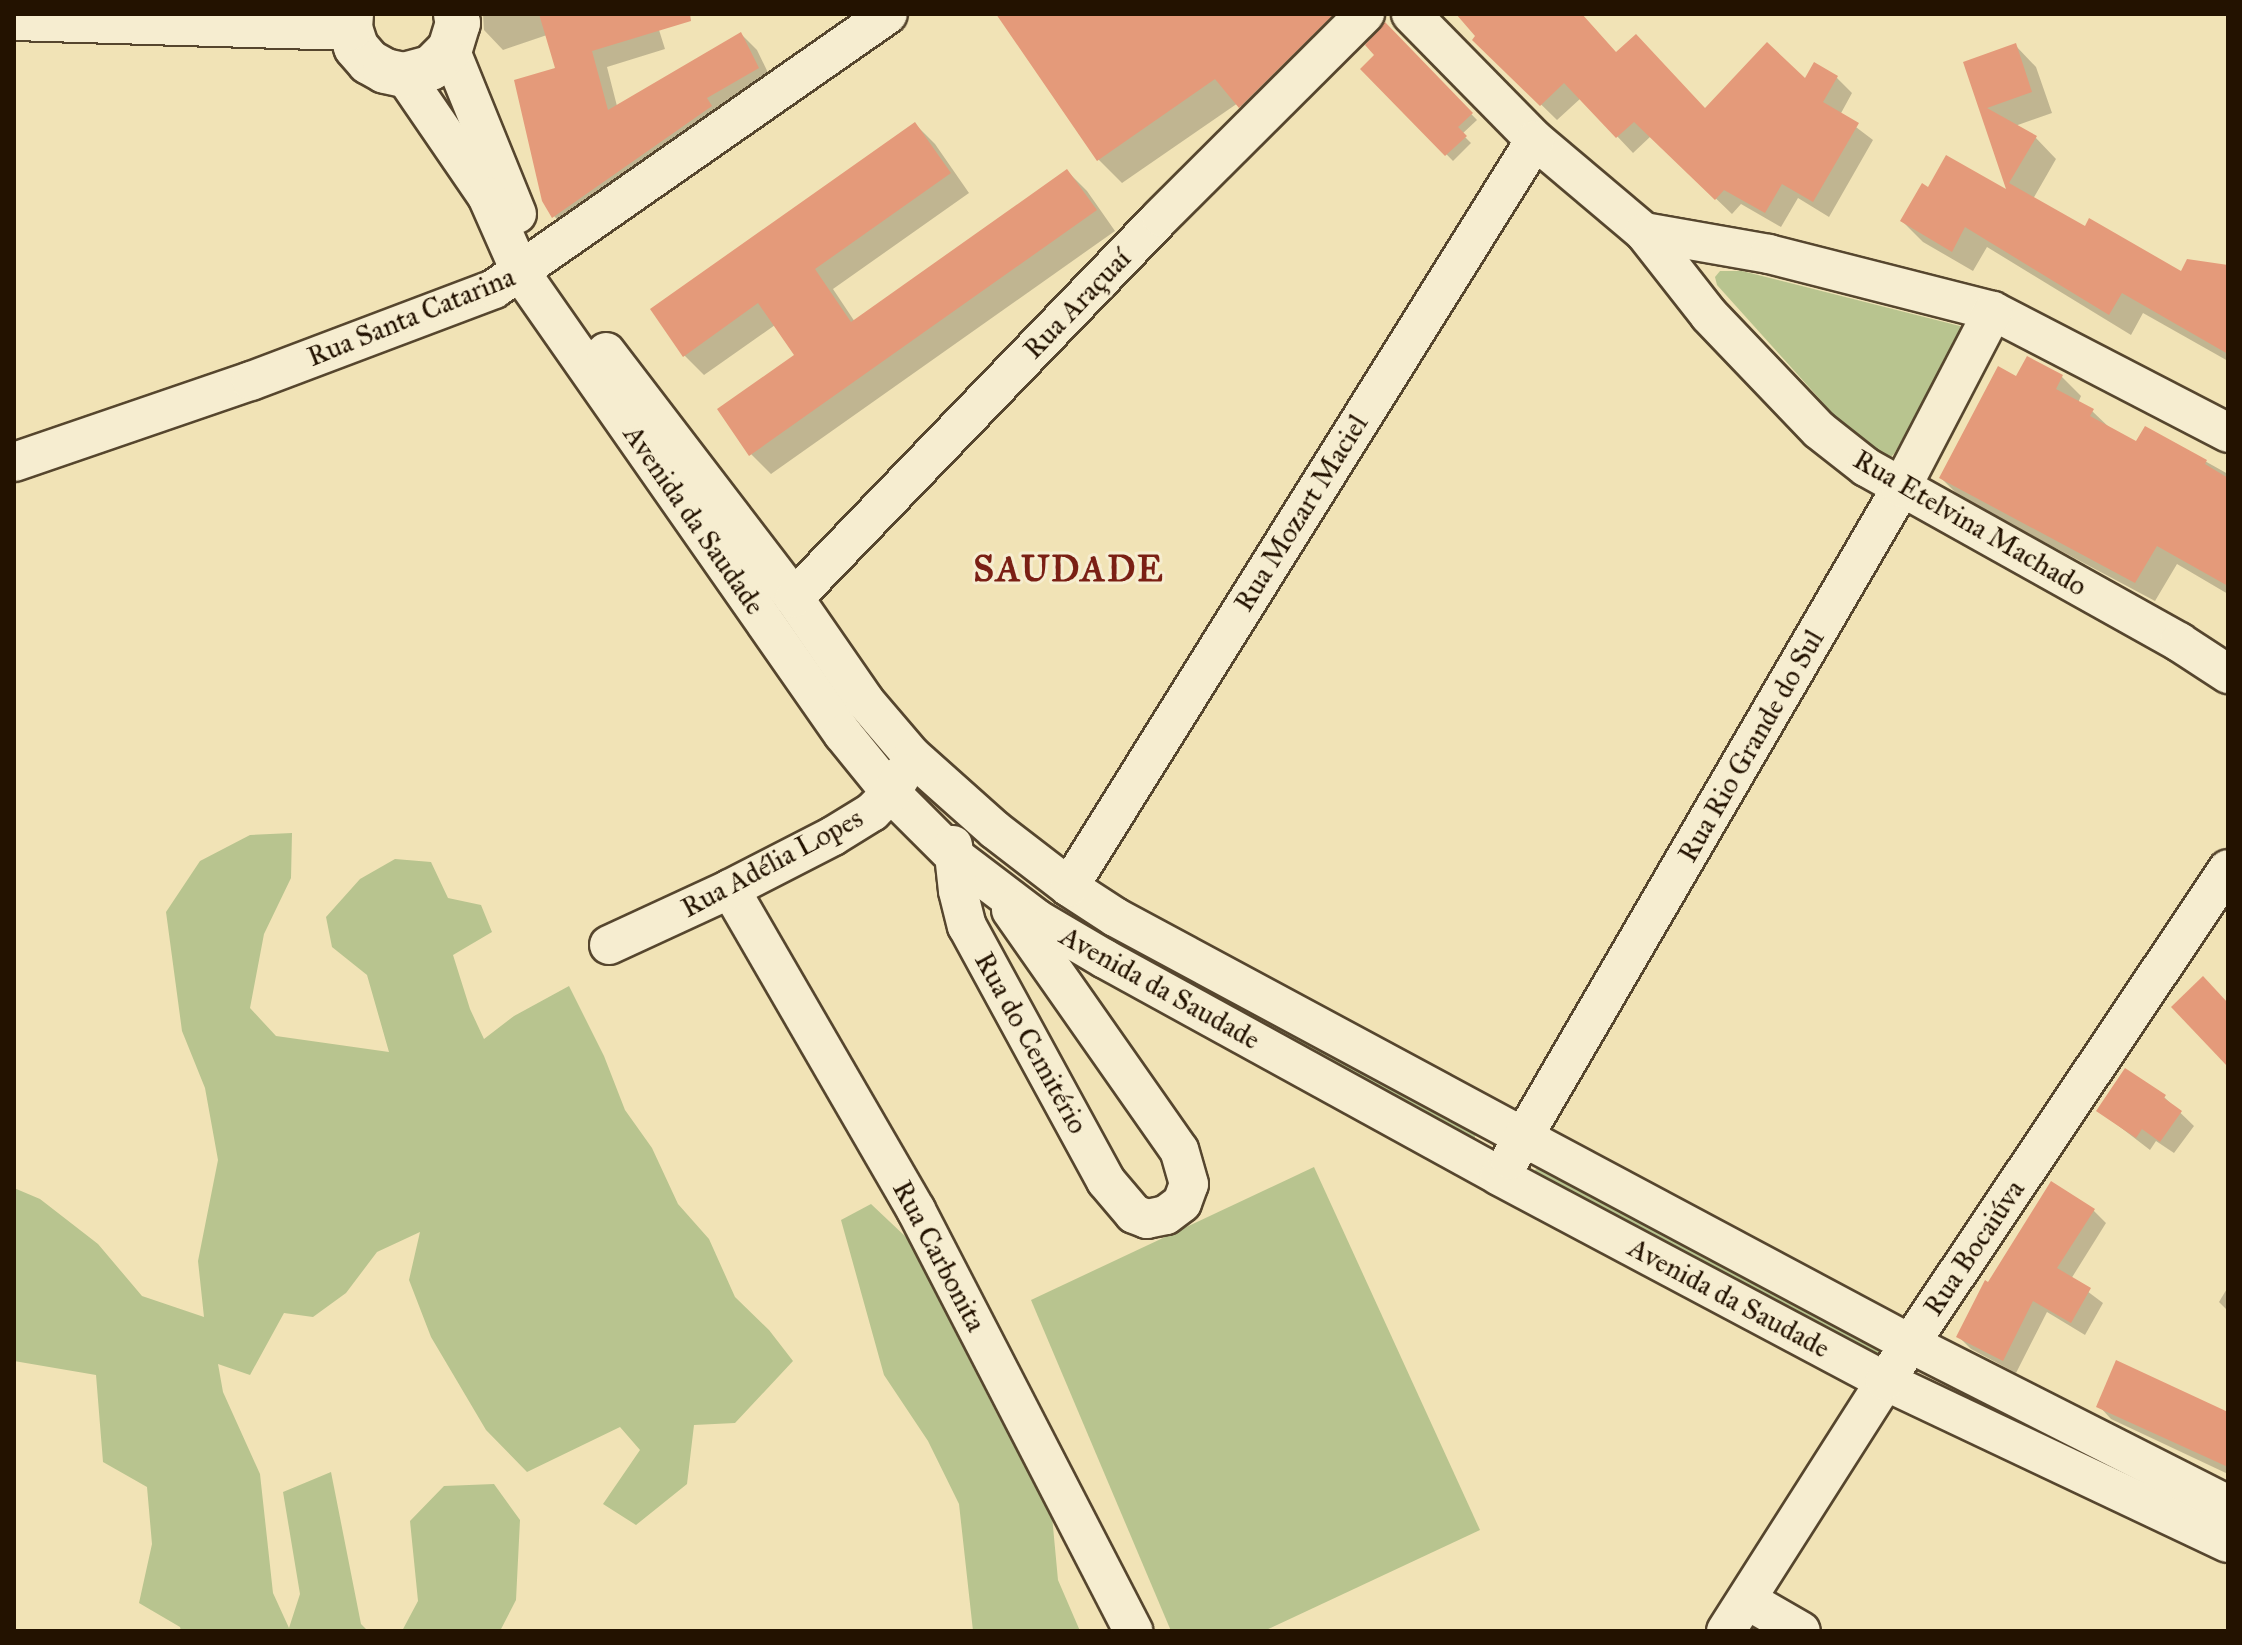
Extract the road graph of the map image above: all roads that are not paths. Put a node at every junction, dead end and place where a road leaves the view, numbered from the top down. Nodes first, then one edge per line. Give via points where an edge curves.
1 (888, 14) edge
2 (1365, 14) edge
3 (1411, 14) edge
4 (14, 18) edge
5 (350, 21) edge
6 (453, 31) edge
7 (404, 75) junction
8 (1535, 140) junction
9 (1644, 232) junction
10 (529, 268) junction
11 (1993, 311) junction
12 (2228, 433) edge
13 (14, 462) edge
14 (1901, 488) junction
15 (794, 598) junction
16 (2228, 674) edge
17 (912, 756) junction
18 (950, 786) junction
19 (891, 793) junction
20 (995, 830) junction
21 (954, 856) junction
22 (2228, 869) edge
23 (1069, 887) junction
24 (730, 889) junction
25 (998, 892) junction
26 (609, 945) dead end
27 (1523, 1137) junction
28 (1499, 1176) junction
29 (1911, 1344) junction
30 (1885, 1381) junction
31 (2228, 1505) edge
32 (2228, 1543) edge
33 (1747, 1600) junction
34 (1133, 1631) edge
35 (1726, 1631) edge
36 (1801, 1631) edge

1 - 10 street, Rua Santa Catarina
2 - 15 street, Rua Araçuaí
3 - 8 street, Rua Etelvina Machado
4 - 5 street
5 - 7 street via 356,47 369,62
6 - 7 street via 431,68
6 - 10 street, Avenida da Saudade
7 - 10 street, Avenida da Saudade
8 - 9 street, Rua Etelvina Machado
8 - 23 street, Rua Mozart Maciel
9 - 11 street via 1769,254
9 - 14 street, Rua Etelvina Machado via 1709,315 1819,430
10 - 13 street, Rua Santa Catarina via 494,289 251,381
10 - 15 street, Avenida da Saudade
10 - 19 street, Avenida da Saudade via 843,734
11 - 12 street
11 - 14 street, Rua Rio Grande do Sul
14 - 16 street, Rua Etelvina Machado
14 - 27 street, Rua Rio Grande do Sul
15 - 17 street, Avenida da Saudade via 865,701
17 - 18 street, Avenida da Saudade
17 - 19 street, Rua Adélia Lopes
18 - 20 street, Avenida da Saudade
18 - 21 street, Rua do Cemitério
19 - 21 street, Avenida da Saudade
19 - 24 street, Rua Adélia Lopes via 833,836
20 - 23 street, Avenida da Saudade
20 - 25 street
21 - 25 street, Avenida da Saudade
21 - 25 street, Rua do Cemitério via 967,926 1106,1181 1134,1214 1147,1219 1166,1215 1182,1203 1189,1184 1179,1150
22 - 29 street, Rua Bocaiúva
23 - 27 street, Avenida da Saudade via 1115,917
24 - 26 street, Rua Adélia Lopes
24 - 34 street, Rua Carbonita via 916,1210
25 - 28 street, Avenida da Saudade via 1105,959
27 - 28 street, Rua Rio Grande do Sul
27 - 29 street, Avenida da Saudade
28 - 30 street, Avenida da Saudade
29 - 30 street, Rua Bocaiúva
29 - 31 street, Avenida da Saudade
30 - 32 street, Avenida da Saudade
30 - 33 street, Rua Bocaiúva
33 - 35 street, Rua Bocaiúva
33 - 36 street

